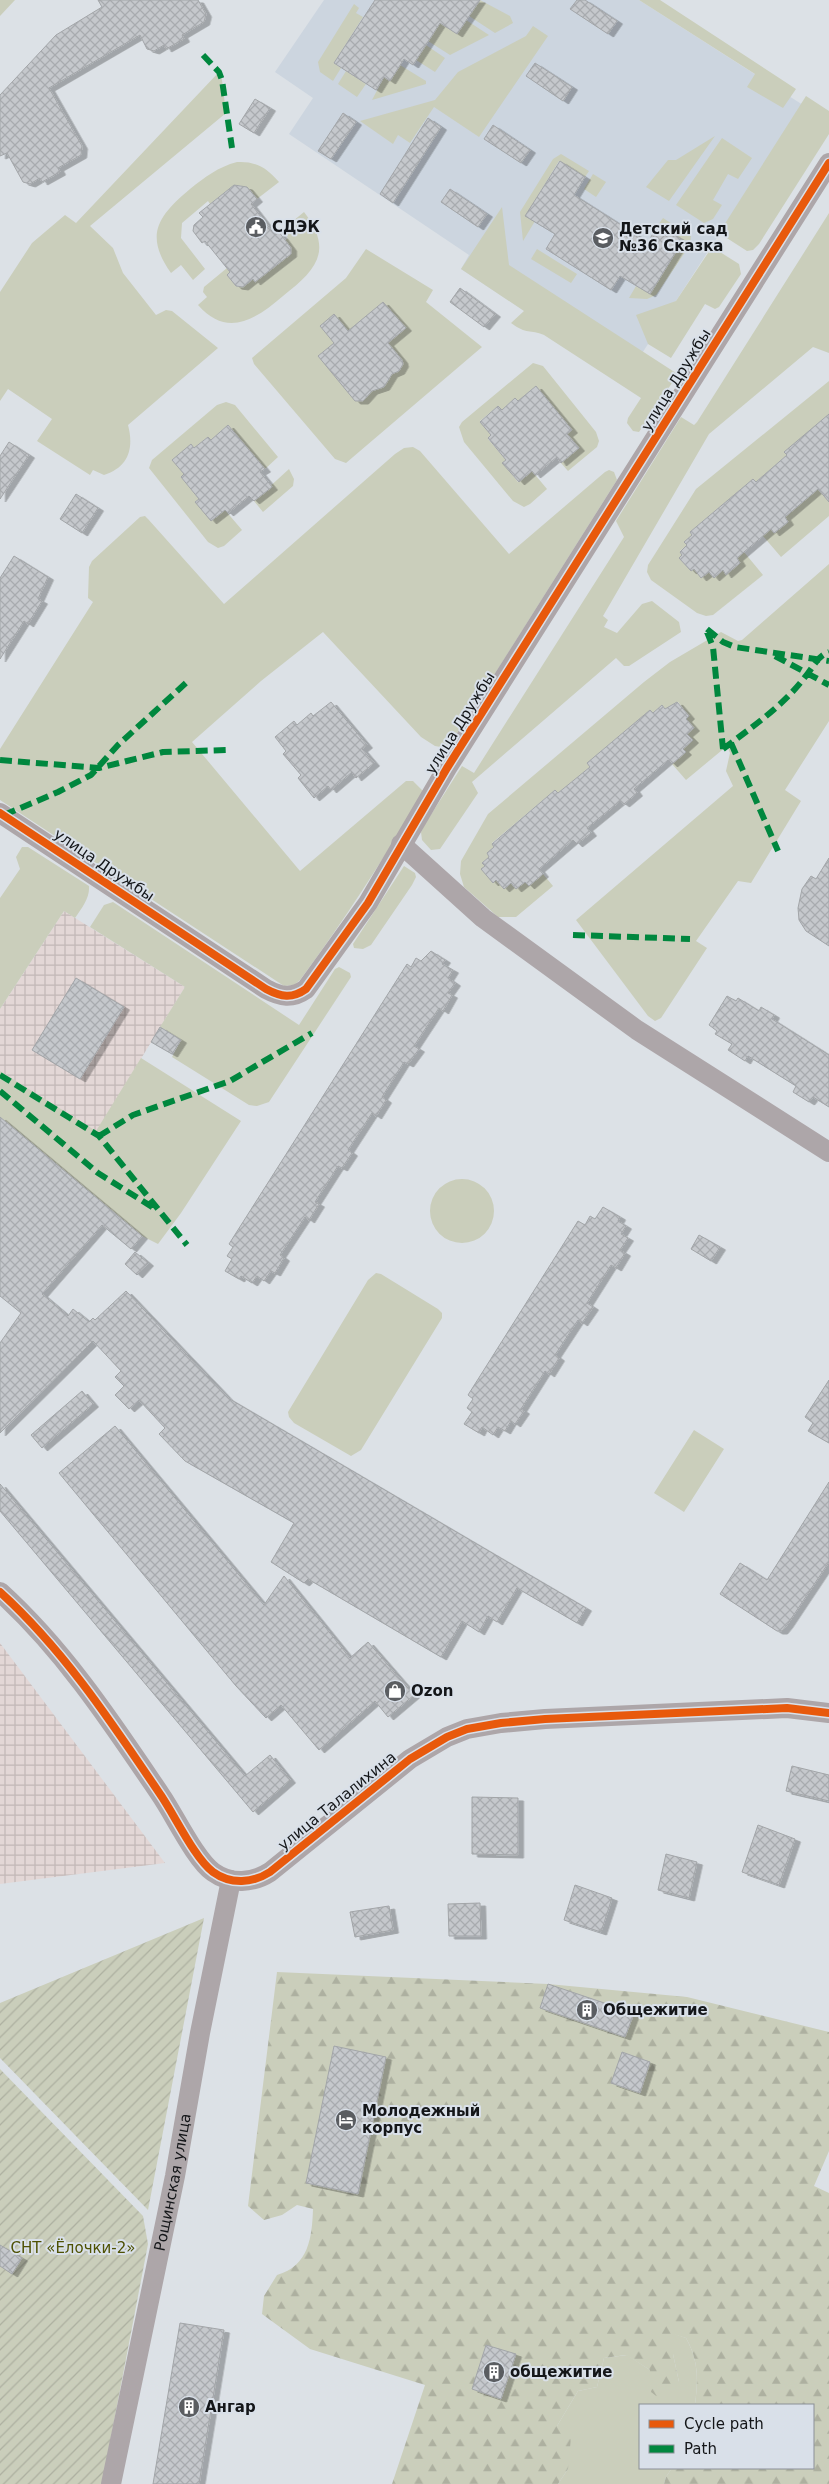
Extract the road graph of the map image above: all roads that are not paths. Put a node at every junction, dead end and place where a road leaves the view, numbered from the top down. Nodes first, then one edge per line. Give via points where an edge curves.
1 (829, 163) edge
2 (0, 813) edge
3 (401, 844) junction
4 (829, 1152) edge
5 (0, 1592) edge
6 (829, 1712) edge
7 (231, 1880) junction
8 (111, 2484) edge

1 - 3 street, улица Дружбы
2 - 3 street, улица Дружбы via 266,990 286,997 297,995 313,981 368,903
3 - 4 street via 483,918 630,1024
5 - 7 street via 40,1632 83,1684 208,1867
6 - 7 street, улица Талалихина via 787,1708 545,1719 467,1729 410,1759 270,1872 253,1880
7 - 8 street, Рощинская улица via 175,2176

